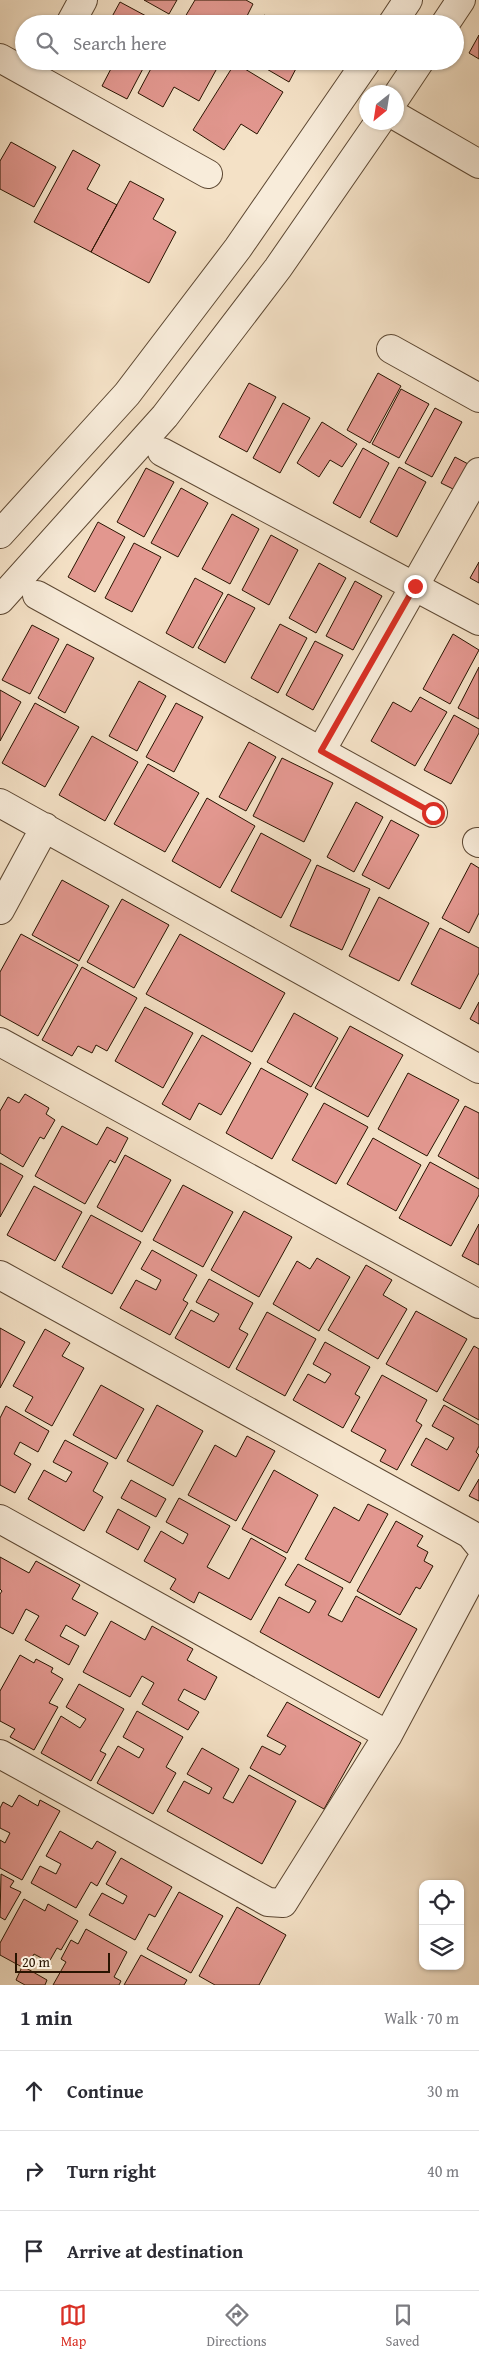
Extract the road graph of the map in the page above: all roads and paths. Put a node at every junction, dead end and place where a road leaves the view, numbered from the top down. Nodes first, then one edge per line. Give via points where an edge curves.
1 (83, 0) edge
2 (408, 0) edge
3 (461, 0) edge
4 (75, 15) edge
5 (398, 15) edge
6 (451, 15) edge
7 (0, 58) edge
8 (15, 62) edge
9 (364, 70) edge
10 (414, 70) edge
11 (44, 71) edge
12 (404, 85) edge
13 (356, 98) edge
14 (404, 121) edge
15 (373, 130) edge
16 (479, 164) edge
17 (208, 174) dead end
18 (391, 349) dead end
19 (479, 398) edge
20 (162, 452) dead end
21 (479, 472) edge
22 (0, 534) edge
23 (415, 586) junction
24 (37, 595) dead end
25 (0, 600) edge
26 (479, 621) edge
27 (321, 751) junction
28 (0, 803) edge
29 (433, 813) dead end
30 (45, 827) junction
31 (0, 910) edge
32 (0, 1042) edge
33 (479, 1069) edge
34 (0, 1275) edge
35 (479, 1304) edge
36 (0, 1519) edge
37 (479, 1545) edge
38 (479, 1564) edge
39 (388, 1735) junction
40 (0, 1754) edge

1 - 4 street
2 - 5 street
3 - 6 street
7 - 8 street
9 - 13 street
10 - 12 street
11 - 17 street
13 - 22 street via 127,394
14 - 16 street
15 - 25 street via 278,268 166,416
18 - 19 street
20 - 23 street
21 - 23 street
23 - 26 street
23 - 27 street
24 - 27 street
27 - 29 street
28 - 30 street
30 - 31 street
30 - 33 street
32 - 35 street
34 - 37 street via 470,1534
36 - 39 street
38 - 39 street
39 - 40 street via 283,1903 268,1902

